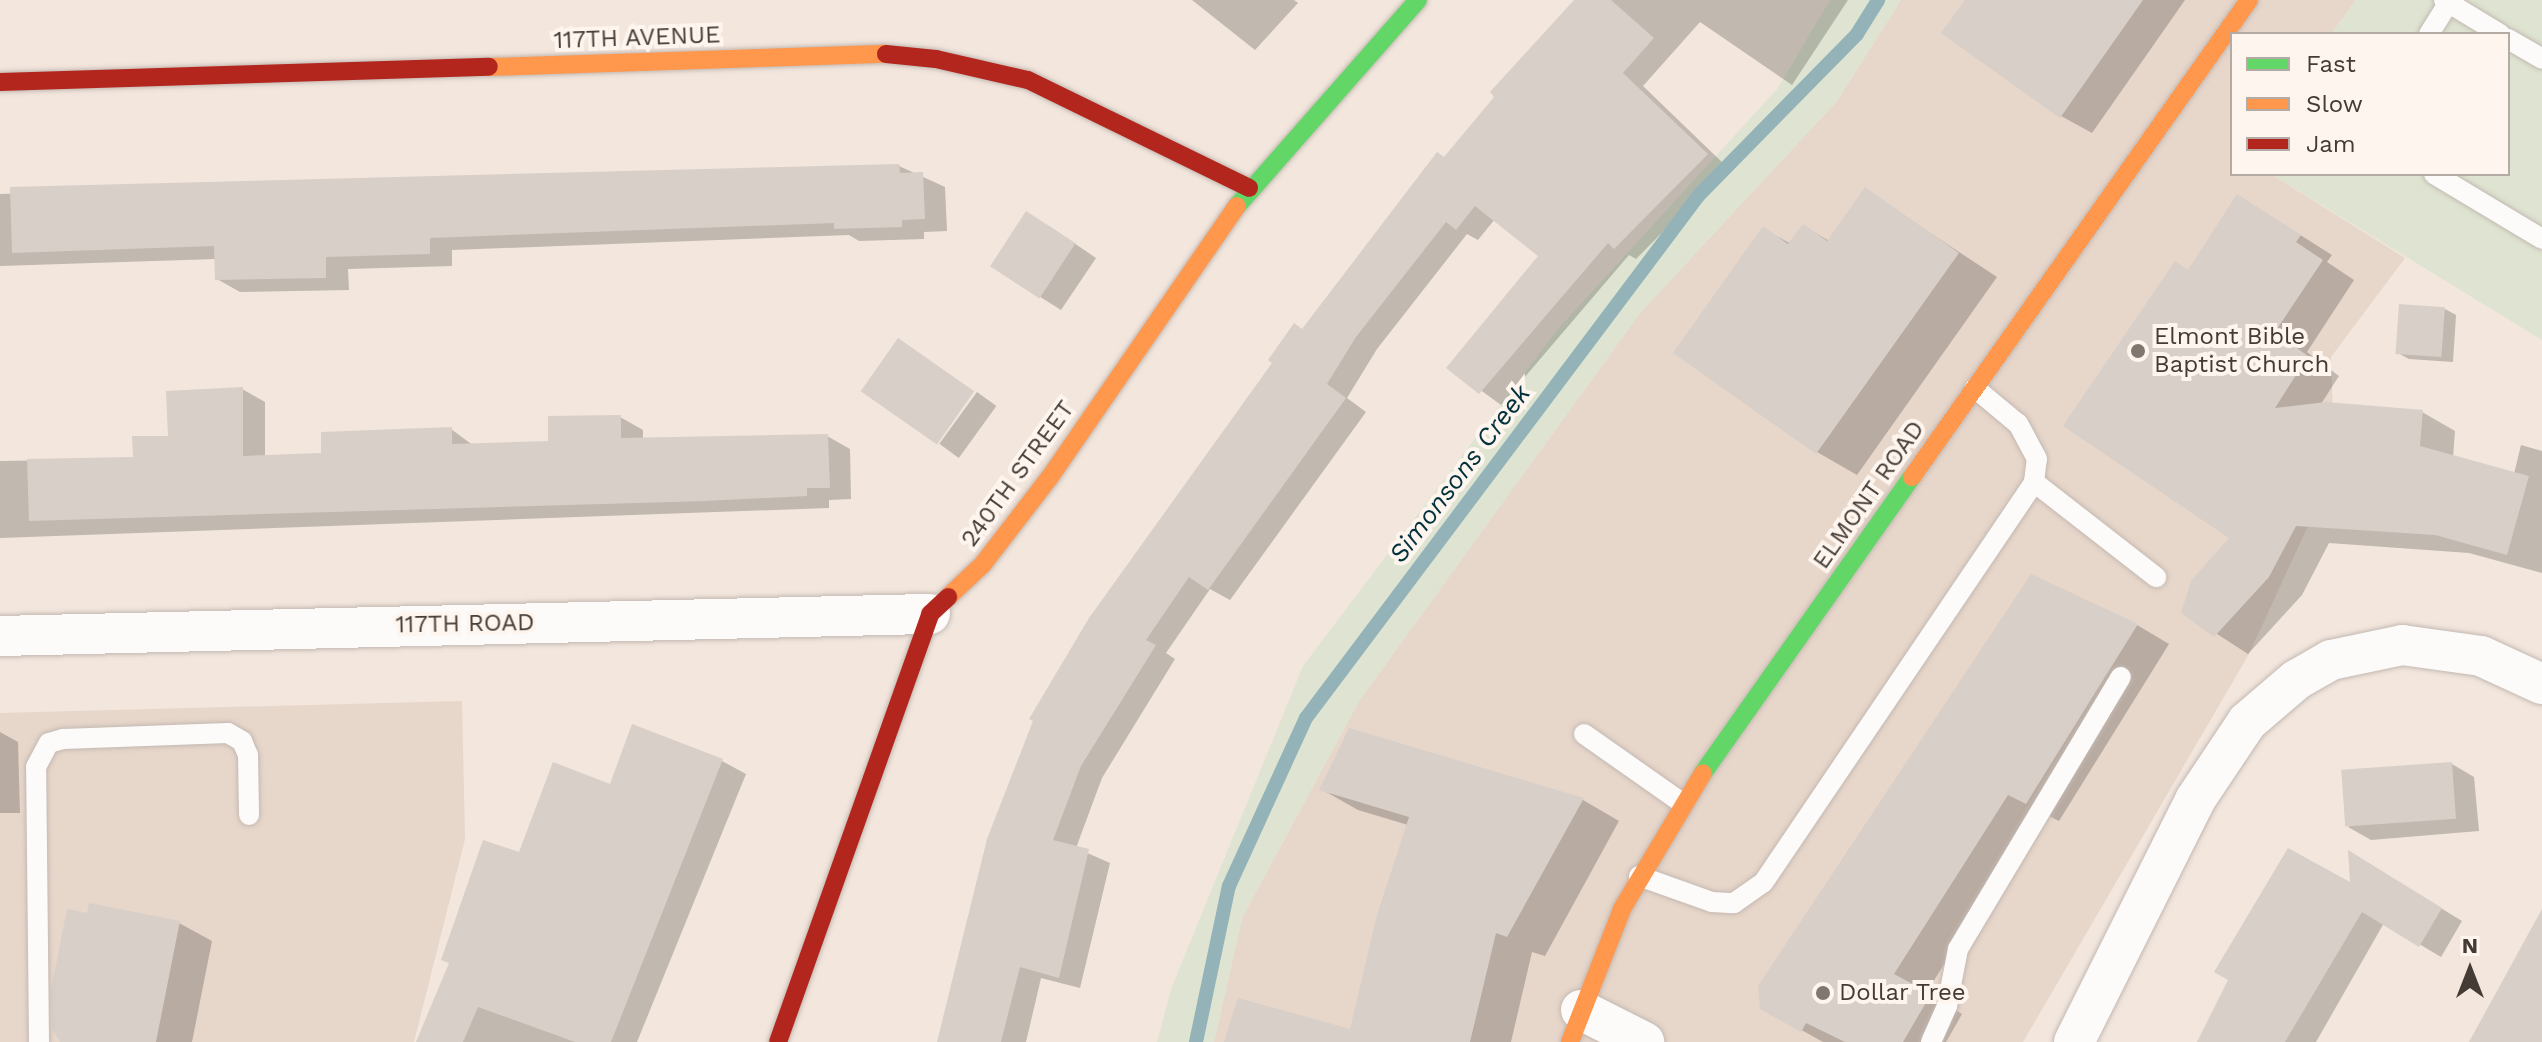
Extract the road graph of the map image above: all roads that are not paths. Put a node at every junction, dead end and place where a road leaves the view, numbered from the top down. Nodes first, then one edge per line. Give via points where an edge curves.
1 (1418, 0) edge
2 (2249, 0) edge
3 (2446, 1) edge
4 (2430, 32) edge
5 (2497, 32) edge
6 (2510, 40) edge
7 (2542, 59) edge
8 (0, 82) edge
9 (2437, 176) edge
10 (1249, 188) junction
11 (2542, 239) edge
12 (1975, 388) junction
13 (2034, 482) junction
14 (2156, 577) dead end
15 (930, 614) junction
16 (0, 636) edge
17 (2121, 677) dead end
18 (2542, 684) edge
19 (1584, 734) dead end
20 (1682, 803) junction
21 (249, 815) dead end
22 (1639, 876) junction
23 (1576, 1026) edge
24 (39, 1042) edge
25 (778, 1042) edge
26 (1644, 1042) edge
27 (1931, 1042) edge
28 (2074, 1042) edge

1 - 10 street, 240TH STREET
2 - 12 street, ELMONT ROAD
3 - 4 lane
3 - 5 lane
6 - 7 lane
8 - 10 street, 117TH AVENUE via 884,54 936,59 1028,80
9 - 11 lane
10 - 15 street, 240TH STREET via 1050,477 983,564
12 - 13 lane via 2018,424 2037,459
12 - 20 street, ELMONT ROAD
13 - 14 lane
13 - 22 lane via 1763,883 1734,903 1712,902
15 - 16 street, 117TH ROAD
15 - 25 street, 240TH STREET
17 - 27 lane via 1958,949 1947,1006
18 - 28 street via 2481,656 2402,645 2331,660 2296,680 2247,722 2195,800
19 - 20 lane
20 - 22 street, ELMONT ROAD
21 - 24 lane via 248,755 242,741 228,733 49,743 36,767
22 - 23 street, ELMONT ROAD
23 - 26 street

